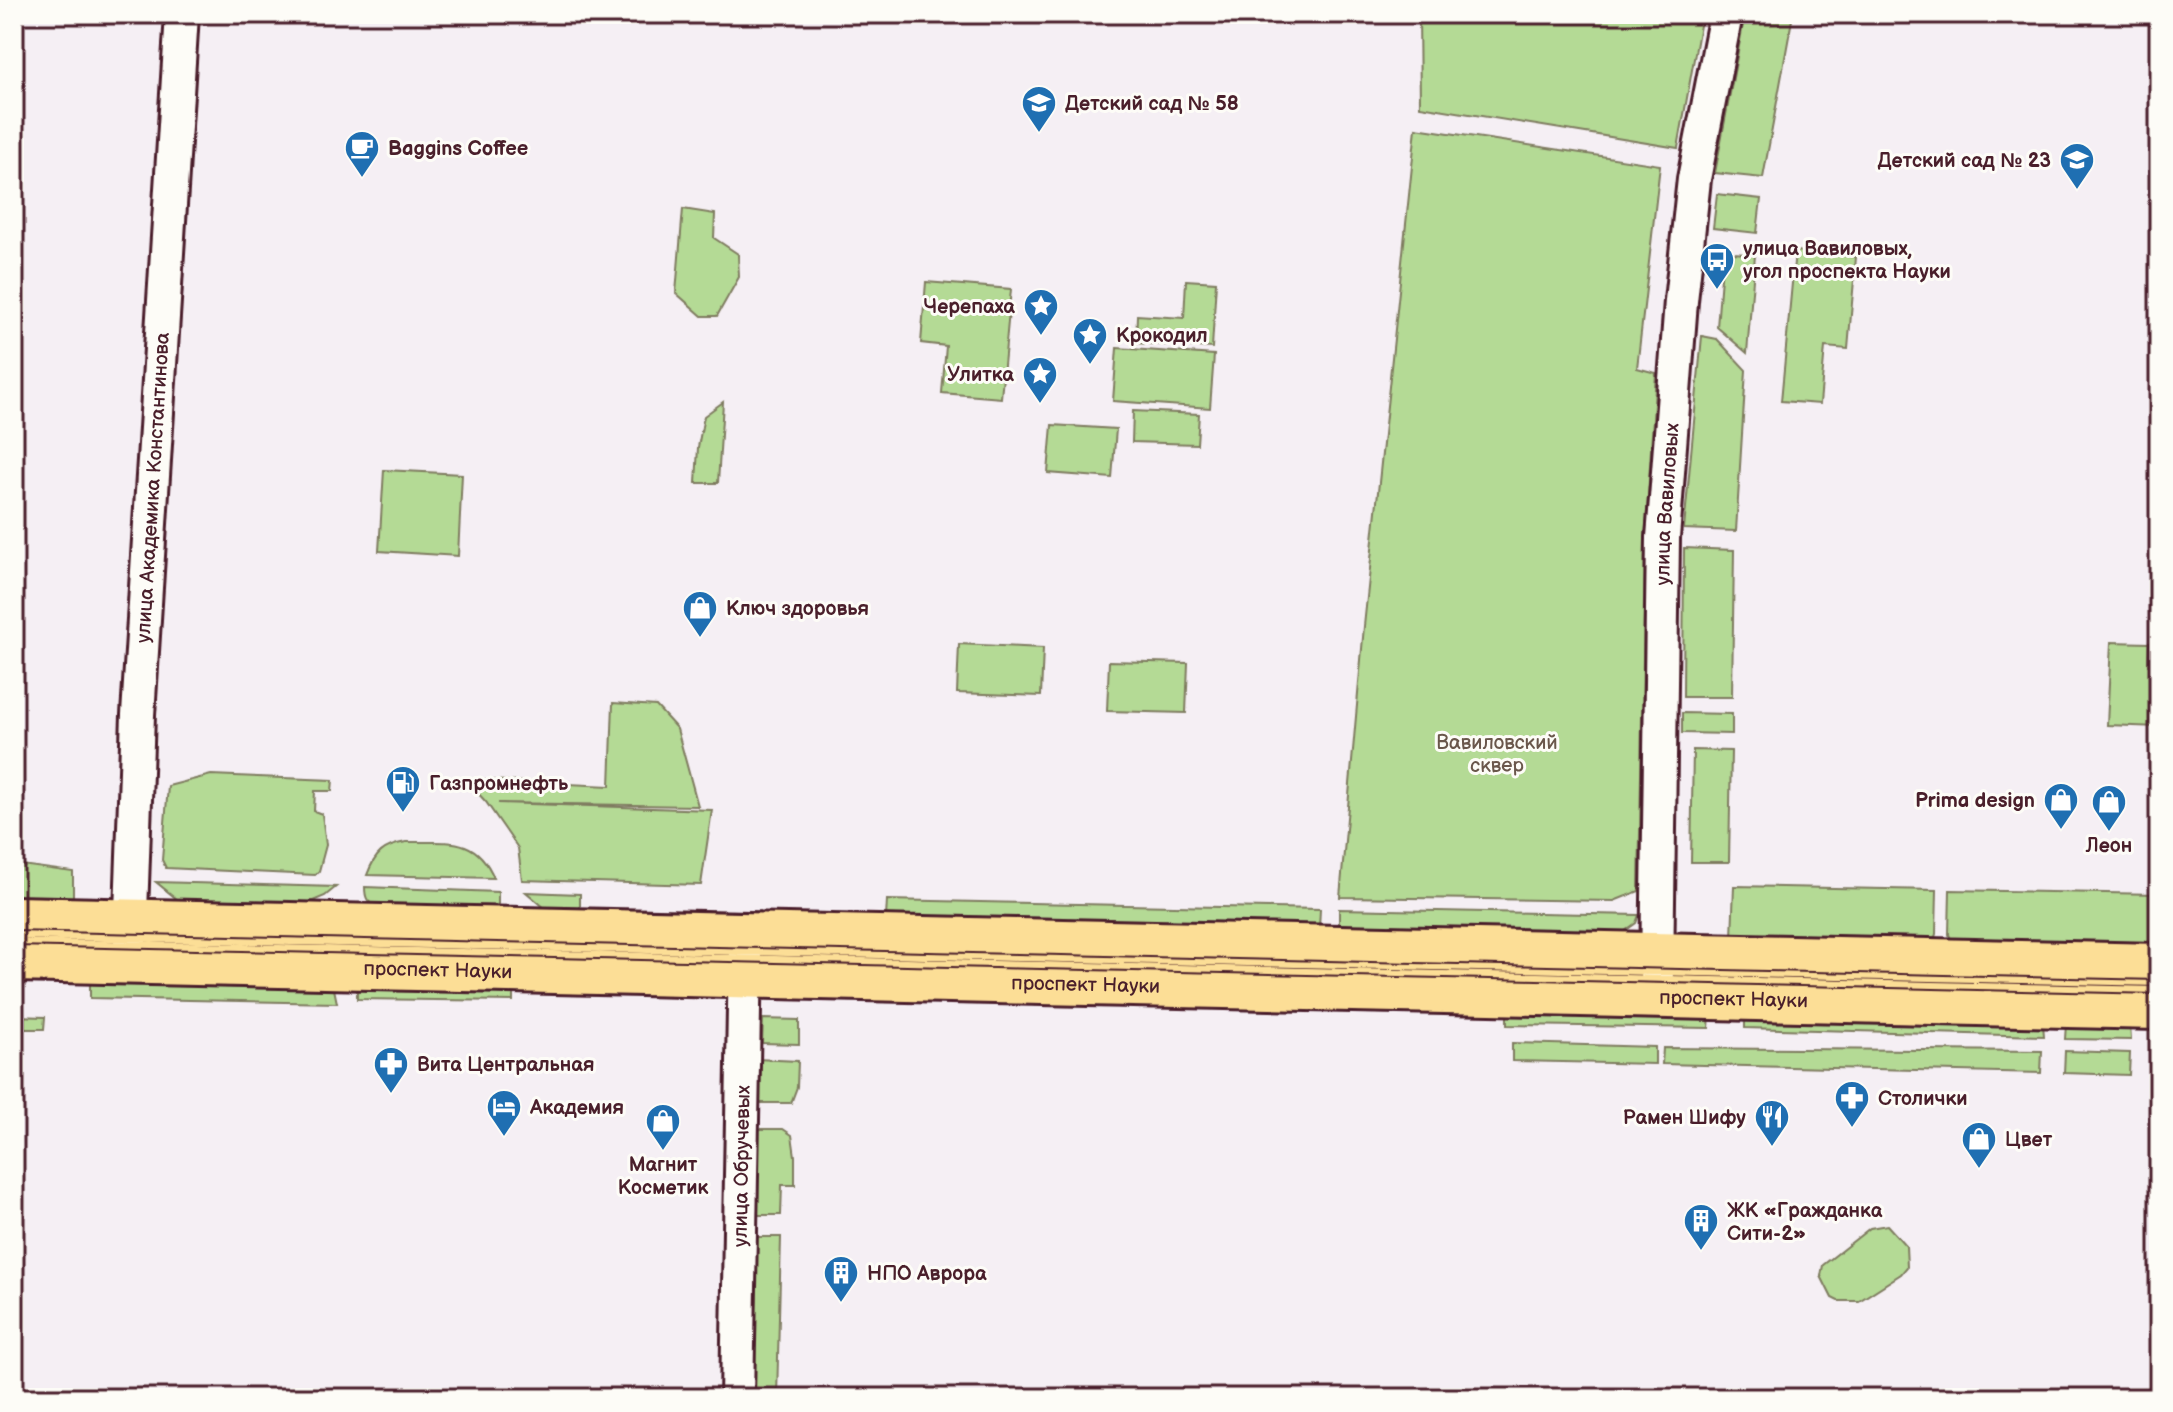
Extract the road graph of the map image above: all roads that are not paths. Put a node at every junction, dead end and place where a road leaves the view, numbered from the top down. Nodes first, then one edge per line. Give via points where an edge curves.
1 (182, 14) edge
2 (1726, 14) edge
3 (14, 918) edge
4 (130, 920) junction
5 (746, 934) junction
6 (1658, 954) junction
7 (14, 960) edge
8 (129, 963) junction
9 (2159, 965) edge
10 (744, 977) junction
11 (1656, 998) junction
12 (2159, 1008) edge
13 (737, 1398) edge

1 - 4 street, улица Академика Константинова
2 - 6 street, улица Вавиловых via 1694,179 1666,506
3 - 4 main road
4 - 5 main road
4 - 8 street, улица Академика Константинова
5 - 6 main road
5 - 10 street, улица Обручевых
6 - 9 main road
6 - 11 street, улица Вавиловых
7 - 8 main road, проспект Науки
8 - 10 main road, проспект Науки
10 - 11 main road, проспект Науки
10 - 13 street, улица Обручевых
11 - 12 main road, проспект Науки

